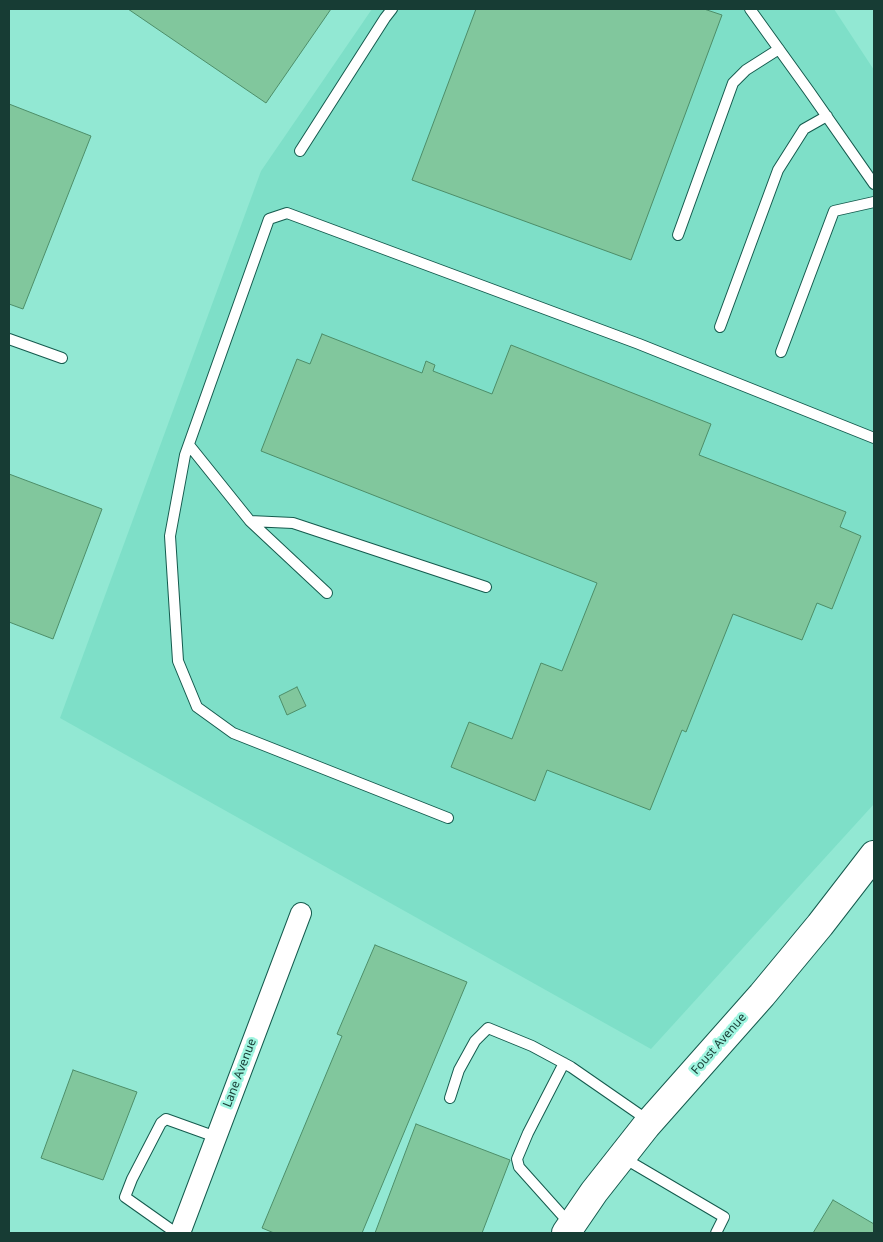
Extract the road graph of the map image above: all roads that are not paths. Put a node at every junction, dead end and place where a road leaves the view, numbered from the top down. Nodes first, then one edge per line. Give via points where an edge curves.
1 (392, 9) edge
2 (750, 9) edge
3 (779, 49) junction
4 (827, 116) junction
5 (300, 151) dead end
6 (874, 184) edge
7 (874, 202) edge
8 (678, 235) dead end
9 (720, 327) dead end
10 (9, 338) edge
11 (781, 352) dead end
12 (62, 358) dead end
13 (874, 438) edge
14 (189, 445) junction
15 (250, 521) junction
16 (486, 586) dead end
17 (327, 593) dead end
18 (448, 818) dead end
19 (874, 855) edge
20 (301, 913) dead end
21 (564, 1063) junction
22 (450, 1098) dead end
23 (650, 1121) junction
24 (216, 1137) junction
25 (622, 1156) junction
26 (569, 1229) edge
27 (178, 1233) edge
28 (716, 1233) edge

1 - 5 lane
2 - 3 lane
3 - 4 lane
3 - 8 lane via 746,70 733,83
4 - 6 lane
4 - 9 lane via 804,129 778,170
7 - 11 lane via 834,211
10 - 12 lane
13 - 14 lane via 639,344 287,213 269,219
14 - 15 lane
14 - 18 lane via 170,536 178,662 196,707 233,733
15 - 16 lane via 293,523
15 - 17 lane
19 - 23 street, Foust Avenue via 762,995
20 - 24 street, Lane Avenue
21 - 22 lane via 488,1028 475,1041 459,1070
21 - 23 lane
21 - 26 lane via 517,1159 519,1167
23 - 25 street, Foust Avenue
24 - 27 street, Lane Avenue
24 - 27 lane via 166,1119 132,1179 125,1197
25 - 26 street, Foust Avenue
25 - 28 lane via 724,1217

